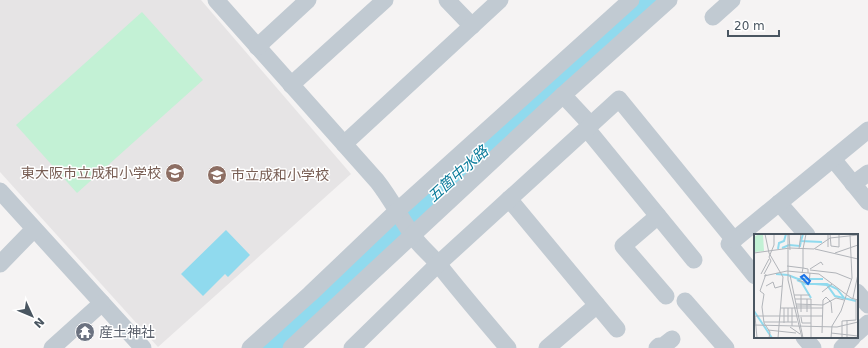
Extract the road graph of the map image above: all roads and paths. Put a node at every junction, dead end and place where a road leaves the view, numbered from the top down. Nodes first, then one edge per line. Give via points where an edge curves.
1 (216, 0) edge
2 (308, 0) edge
3 (385, 0) edge
4 (447, 0) edge
5 (500, 0) edge
6 (631, 0) edge
7 (669, 0) edge
8 (732, 0) edge
9 (713, 18) dead end
10 (472, 26) junction
11 (257, 47) junction
12 (291, 85) junction
13 (563, 95) junction
14 (589, 127) junction
15 (868, 130) edge
16 (344, 144) junction
17 (833, 159) junction
18 (868, 173) edge
19 (853, 184) junction
20 (0, 191) edge
21 (509, 199) junction
22 (868, 202) edge
23 (779, 203) junction
24 (398, 212) junction
25 (658, 216) junction
26 (34, 229) junction
27 (411, 232) junction
28 (806, 234) edge
29 (734, 240) junction
30 (694, 260) dead end
31 (0, 264) edge
32 (438, 264) junction
33 (754, 275) edge
34 (858, 293) edge
35 (666, 296) dead end
36 (685, 301) dead end
37 (102, 303) junction
38 (597, 305) junction
39 (868, 305) edge
40 (868, 323) edge
41 (617, 329) dead end
42 (858, 332) edge
43 (805, 338) edge
44 (852, 338) edge
45 (672, 339) dead end
46 (52, 348) edge
47 (144, 348) edge
48 (250, 348) edge
49 (291, 348) edge
50 (352, 348) edge
51 (508, 348) edge
52 (547, 348) edge
53 (657, 348) edge
54 (726, 348) edge
55 (812, 348) edge
56 (842, 348) edge

1 - 11 street
2 - 11 street
3 - 12 street
4 - 10 street
5 - 10 street
6 - 24 street
7 - 13 street
8 - 9 street
10 - 16 street
11 - 12 street
12 - 16 street
13 - 14 street
13 - 27 street
14 - 21 street
14 - 25 street
14 - 29 street via 619,100
15 - 17 street
16 - 24 street via 382,187
17 - 19 street
17 - 23 street
18 - 19 street
19 - 22 street
20 - 26 street
21 - 32 street
21 - 38 street
23 - 28 street
23 - 29 street
24 - 27 street
24 - 48 street
25 - 30 street
25 - 35 street via 623,246
26 - 31 street
26 - 37 street
27 - 32 street
27 - 49 street
29 - 33 street via 729,244
32 - 50 street
32 - 51 street
34 - 39 street
36 - 54 street
37 - 46 street
37 - 47 street
38 - 41 street
38 - 52 street
40 - 42 street
43 - 55 street
44 - 56 street
45 - 53 street

